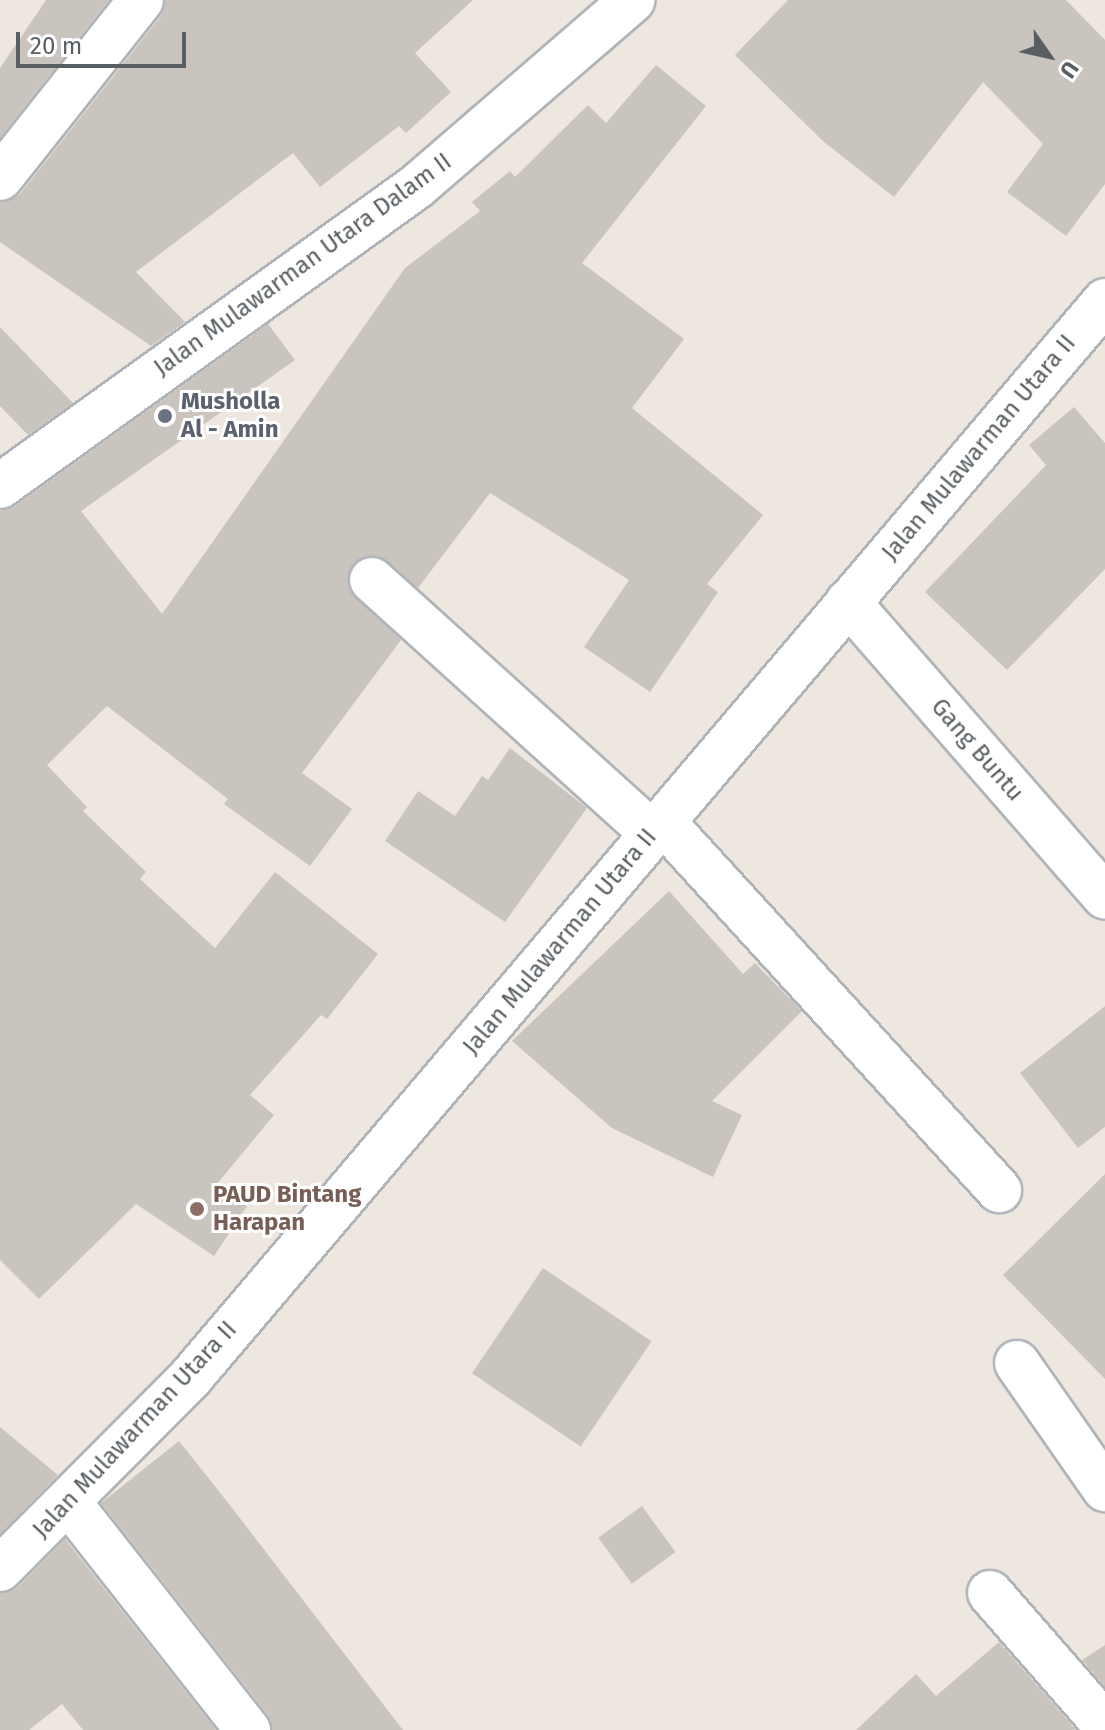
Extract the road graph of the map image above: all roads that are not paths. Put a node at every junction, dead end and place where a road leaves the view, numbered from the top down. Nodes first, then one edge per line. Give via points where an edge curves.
1 (141, 0) edge
2 (633, 0) edge
3 (0, 178) edge
4 (1105, 301) edge
5 (0, 486) edge
6 (372, 580) dead end
7 (848, 602) junction
8 (657, 827) junction
9 (1105, 897) edge
10 (999, 1190) dead end
11 (1017, 1363) dead end
12 (1105, 1489) edge
13 (70, 1504) junction
14 (0, 1569) edge
15 (990, 1593) dead end
16 (1105, 1725) edge
17 (248, 1730) edge

1 - 3 street
2 - 5 street, Jalan Mulawarman Utara Dalam II via 416,187
4 - 7 street, Jalan Mulawarman Utara II
6 - 8 street
7 - 8 street, Jalan Mulawarman Utara II
7 - 9 street, Gang Buntu
8 - 10 street
8 - 13 street, Jalan Mulawarman Utara II via 191,1377
11 - 12 street
13 - 14 street, Jalan Mulawarman Utara II
13 - 17 street
15 - 16 street

